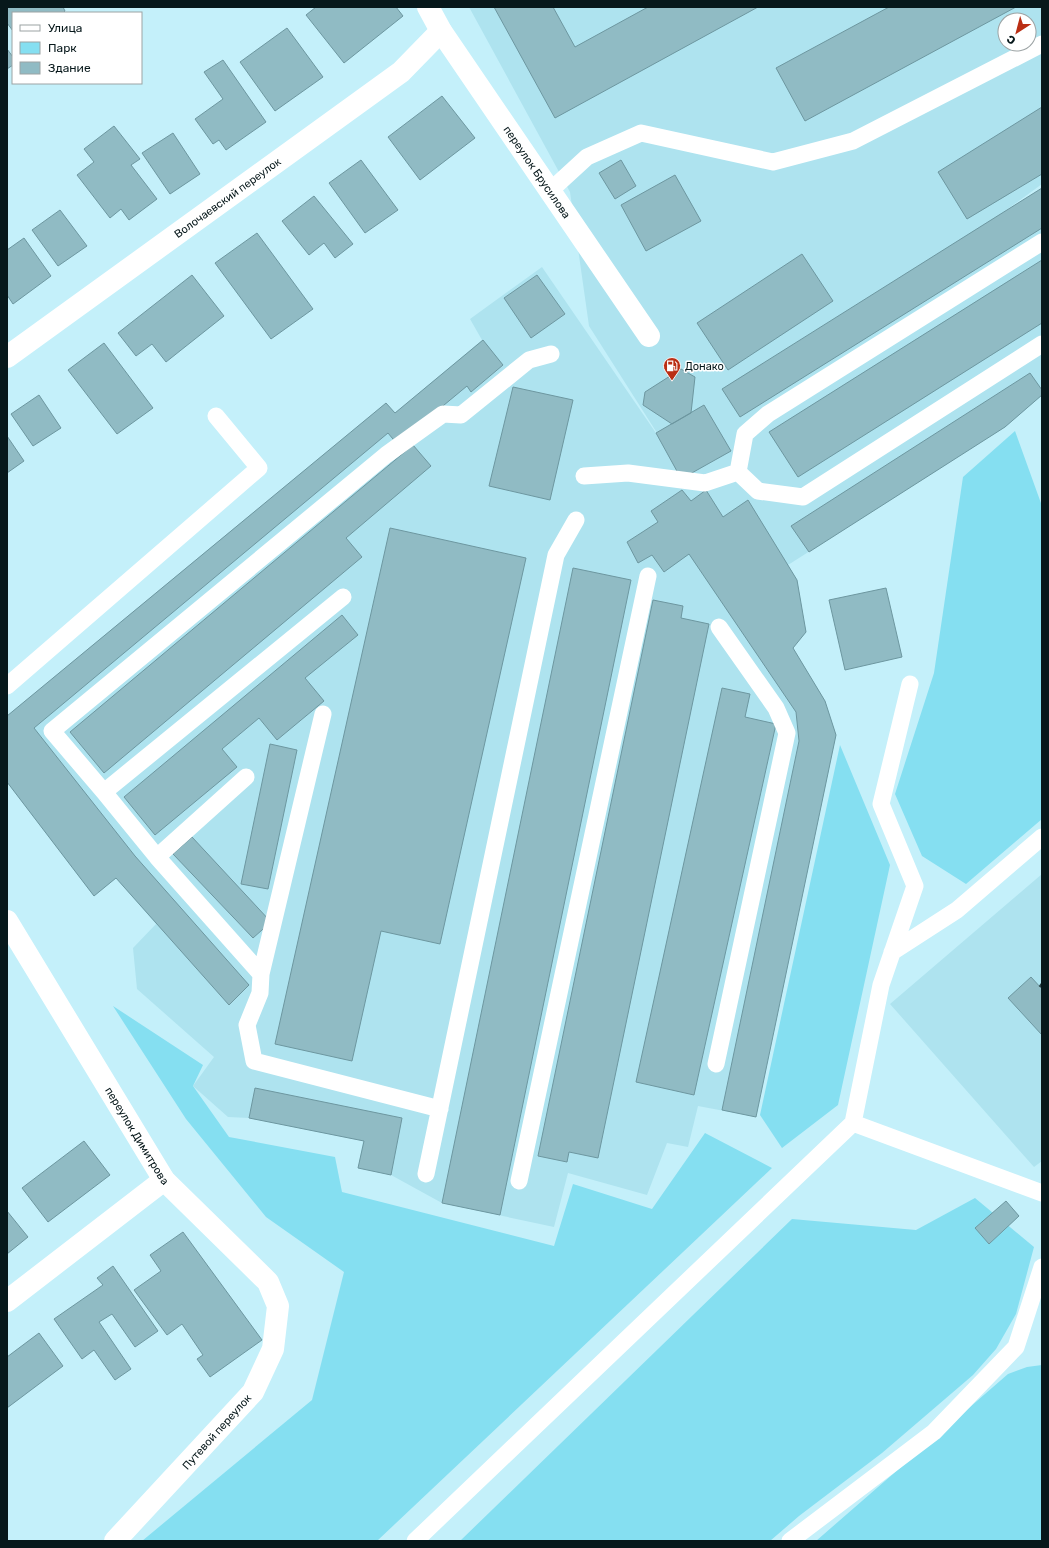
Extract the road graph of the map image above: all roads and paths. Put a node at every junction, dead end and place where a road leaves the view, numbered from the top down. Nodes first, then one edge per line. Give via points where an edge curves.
1 (428, 7) edge
2 (441, 31) junction
3 (1042, 44) edge
4 (551, 190) junction
5 (1042, 242) edge
6 (649, 336) dead end
7 (1042, 344) edge
8 (551, 354) dead end
9 (7, 357) edge
10 (216, 416) dead end
11 (738, 472) junction
12 (584, 476) dead end
13 (576, 520) dead end
14 (648, 576) dead end
15 (343, 597) dead end
16 (719, 627) dead end
17 (910, 684) dead end
18 (7, 686) edge
19 (324, 714) dead end
20 (246, 777) dead end
21 (104, 792) junction
22 (1042, 837) edge
23 (157, 857) junction
24 (7, 921) edge
25 (892, 952) junction
26 (261, 974) junction
27 (716, 1064) dead end
28 (440, 1109) junction
29 (853, 1123) junction
30 (426, 1174) dead end
31 (164, 1180) junction
32 (519, 1181) dead end
33 (1042, 1193) edge
34 (1042, 1267) edge
35 (7, 1301) edge
36 (115, 1541) edge
37 (415, 1541) edge
38 (790, 1541) edge

1 - 2 street, переулок Брусилова
2 - 4 street, переулок Брусилова
2 - 9 street, Волочаевский переулок via 402,72
3 - 4 lane via 853,141 774,162 641,132 587,157
4 - 6 street, переулок Брусилова
5 - 11 lane via 768,414 745,434
7 - 11 lane via 803,497 758,491
8 - 21 lane via 529,360 461,415 443,414 386,455 52,731
10 - 18 lane via 259,468
11 - 12 lane via 705,483 628,473
13 - 28 lane via 556,555
14 - 32 lane
15 - 21 lane
16 - 27 lane via 776,708 787,733
17 - 25 lane via 881,804 914,886
19 - 26 lane
20 - 23 lane
21 - 23 lane
22 - 25 lane via 957,910
23 - 26 lane
24 - 31 street, переулок Димитрова
25 - 29 lane via 881,985
26 - 28 lane via 260,993 246,1026 254,1061
28 - 30 lane
29 - 33 lane
29 - 37 lane
31 - 35 street, переулок Димитрова
31 - 36 street, Путевой переулок via 268,1282 278,1306 273,1349 254,1392
34 - 38 lane via 1016,1347 934,1432

